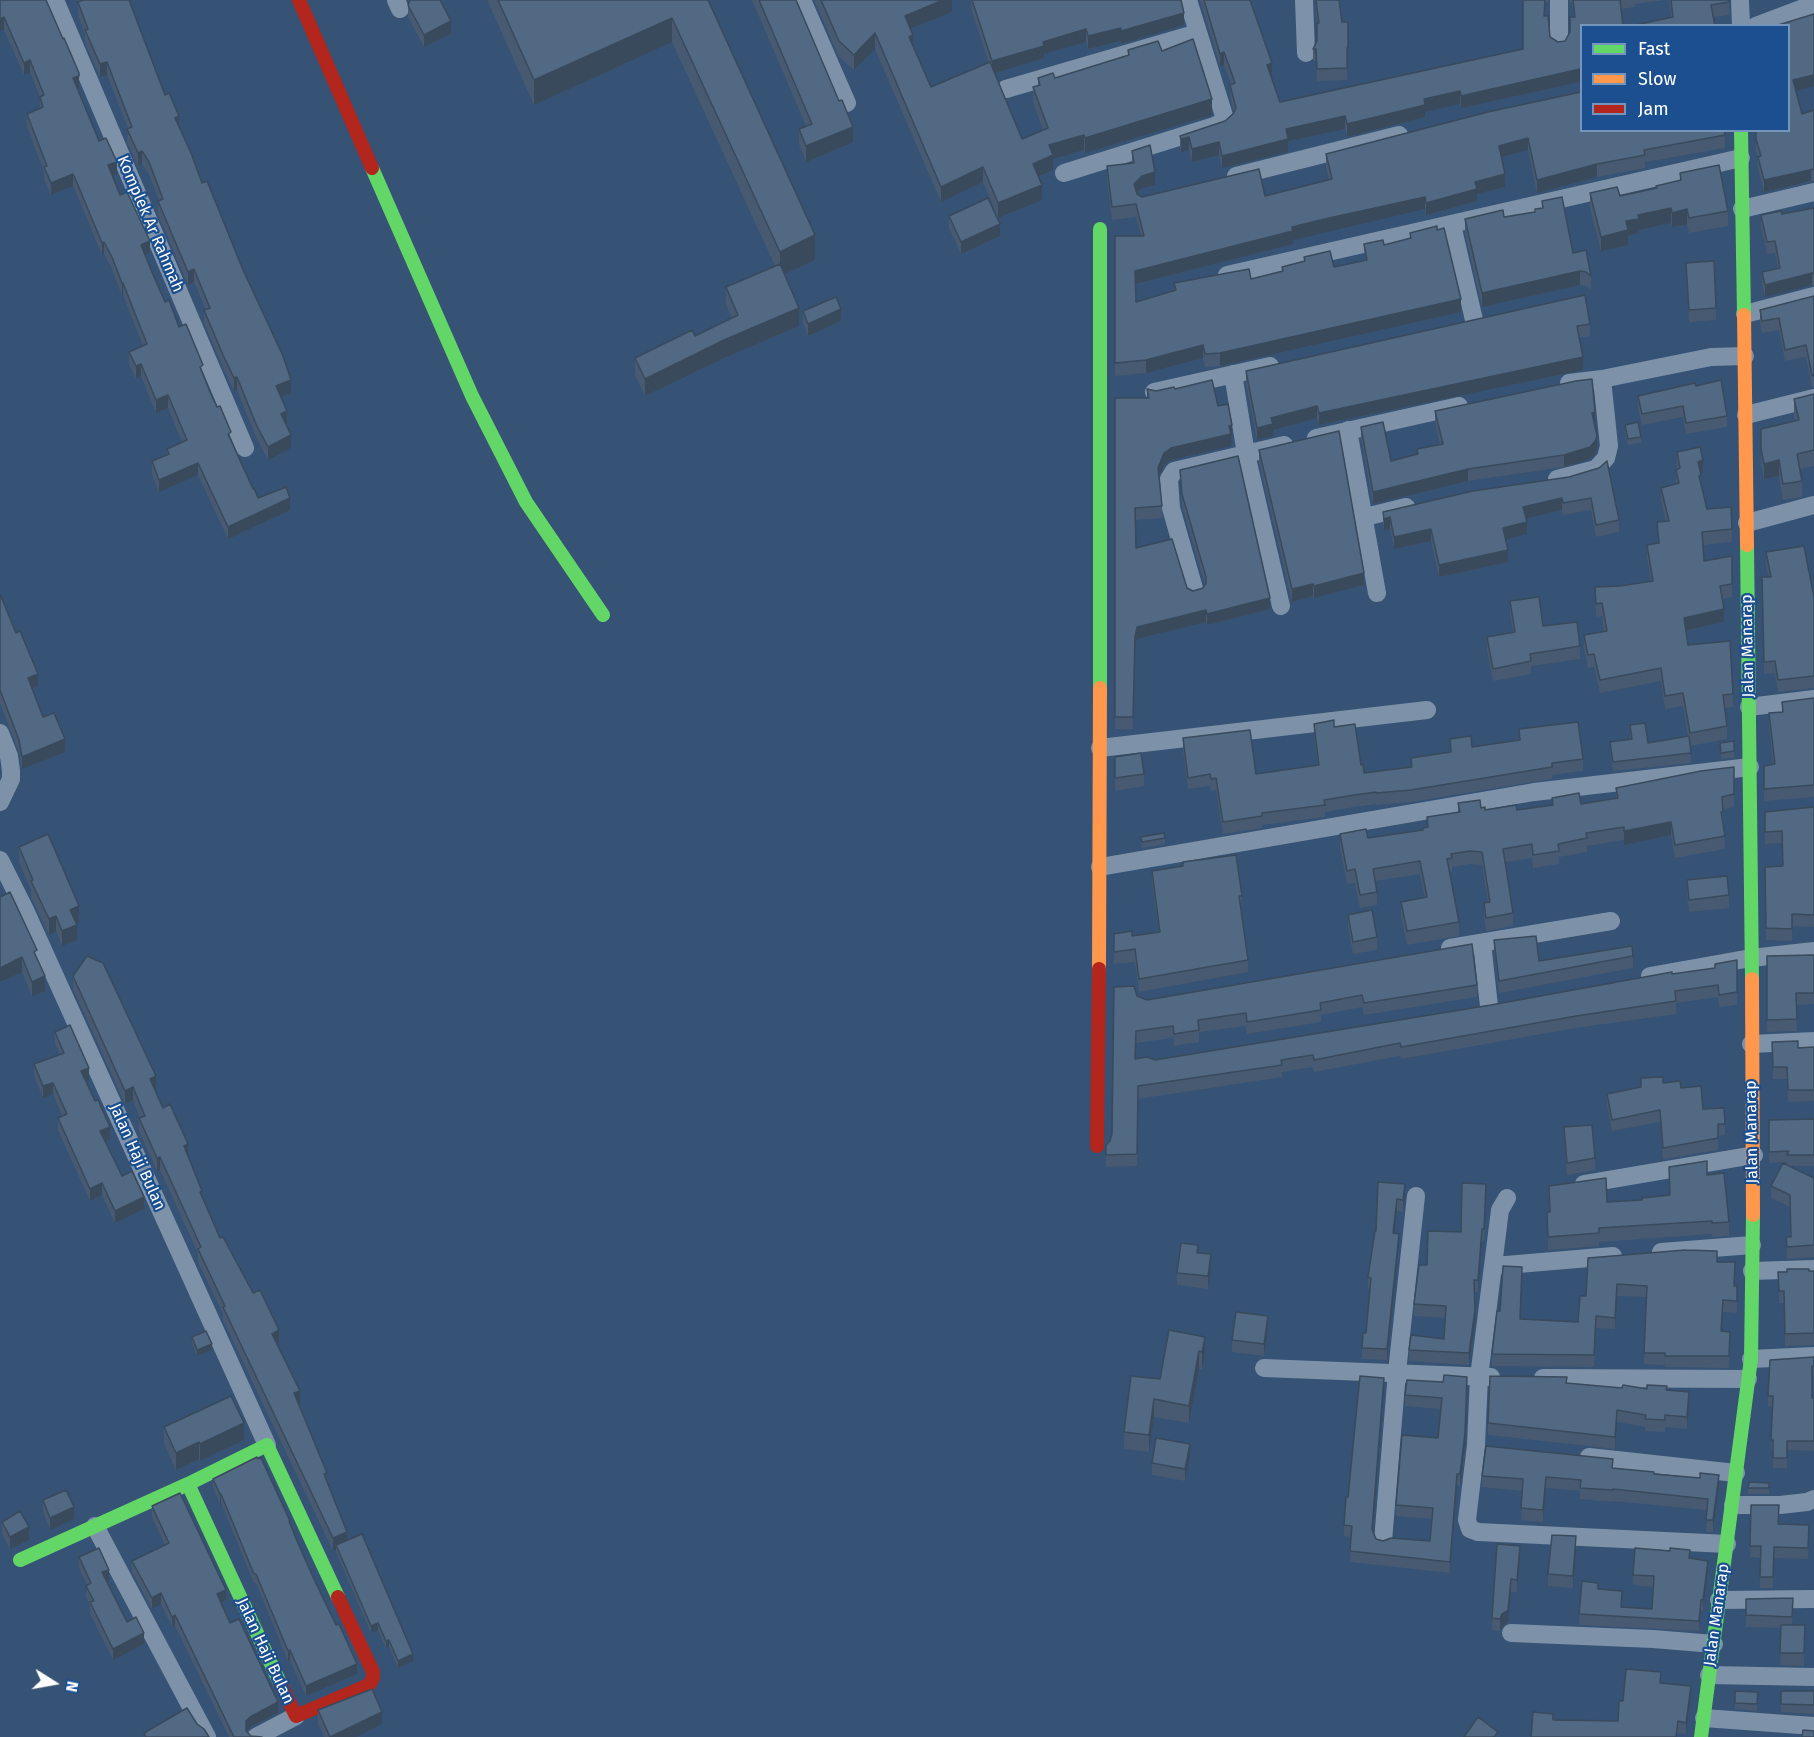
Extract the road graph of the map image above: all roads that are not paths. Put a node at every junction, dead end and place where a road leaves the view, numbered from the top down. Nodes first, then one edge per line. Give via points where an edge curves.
1 (55, 0) edge
2 (299, 0) edge
3 (802, 0) edge
4 (1188, 0) edge
5 (1304, 0) edge
6 (1559, 0) edge
7 (1740, 0) edge
8 (1814, 4) edge
9 (1741, 24) edge
10 (1761, 24) edge
11 (1198, 33) junction
12 (1558, 44) edge
13 (1306, 53) dead end
14 (1006, 89) dead end
15 (847, 103) dead end
16 (1417, 131) edge
17 (1741, 132) edge
18 (1741, 158) junction
19 (1064, 172) dead end
20 (1225, 179) edge
21 (1814, 192) edge
22 (1742, 209) junction
23 (1452, 225) junction
24 (1100, 229) dead end
25 (1217, 278) edge
26 (1814, 296) edge
27 (1745, 314) junction
28 (1496, 315) edge
29 (1745, 356) junction
30 (1290, 361) edge
31 (1233, 374) junction
32 (1602, 379) junction
33 (1551, 387) edge
34 (1154, 392) edge
35 (1814, 398) edge
36 (1472, 404) edge
37 (1746, 415) junction
38 (1348, 430) junction
39 (245, 448) dead end
40 (1246, 454) junction
41 (1535, 483) edge
42 (1418, 505) edge
43 (1814, 505) edge
44 (1365, 517) junction
45 (1747, 523) junction
46 (1195, 592) edge
47 (1377, 593) dead end
48 (1281, 606) dead end
49 (603, 615) dead end
50 (1814, 699) edge
51 (1749, 707) junction
52 (1427, 710) dead end
53 (0, 733) edge
54 (1100, 748) junction
55 (1750, 767) junction
56 (0, 802) edge
57 (1772, 812) edge
58 (1750, 814) junction
59 (1100, 867) junction
60 (2, 871) edge
61 (1611, 921) dead end
62 (1482, 943) junction
63 (1436, 951) edge
64 (1814, 951) edge
65 (1751, 958) junction
66 (1637, 979) edge
67 (1466, 1010) edge
68 (1814, 1041) edge
69 (1751, 1044) junction
70 (1097, 1146) dead end
71 (1754, 1155) junction
72 (1562, 1188) edge
73 (1416, 1196) dead end
74 (1507, 1198) dead end
75 (1752, 1245) junction
76 (1494, 1266) junction
77 (1814, 1269) edge
78 (1752, 1271) junction
79 (1814, 1356) edge
80 (1751, 1359) junction
81 (1264, 1368) dead end
82 (1397, 1372) junction
83 (1479, 1377) junction
84 (1503, 1377) edge
85 (1526, 1377) edge
86 (1748, 1379) junction
87 (267, 1445) junction
88 (1571, 1455) edge
89 (1736, 1473) junction
90 (188, 1484) junction
91 (1814, 1499) edge
92 (1732, 1505) junction
93 (95, 1526) junction
94 (1383, 1541) edge
95 (1727, 1544) junction
96 (20, 1560) dead end
97 (1814, 1599) edge
98 (1719, 1600) junction
99 (1511, 1633) dead end
100 (1713, 1644) junction
101 (1709, 1675) junction
102 (1814, 1677) edge
103 (296, 1716) junction
104 (1704, 1718) junction
105 (1814, 1726) edge
106 (207, 1737) edge
107 (256, 1737) edge
108 (1701, 1737) edge

1 - 39 street, Komplek Ar Rahmah
2 - 49 street via 472,396 526,502
3 - 15 street
4 - 11 street
5 - 13 street
6 - 12 street
7 - 9 street
8 - 10 street
11 - 14 street
11 - 19 street via 1224,119 1221,123
16 - 20 street
17 - 18 street, Jalan Manarap
18 - 22 street, Jalan Manarap
18 - 23 street
21 - 22 street
22 - 27 street, Jalan Manarap
23 - 25 street
23 - 28 street via 1468,321
24 - 54 street
26 - 27 street
27 - 29 street, Jalan Manarap
29 - 32 street via 1711,357
29 - 37 street, Jalan Manarap
30 - 31 street
31 - 34 street
31 - 40 street
32 - 33 street
32 - 41 street via 1610,446 1606,458 1596,469
35 - 37 street
36 - 38 street
37 - 45 street, Jalan Manarap
38 - 40 street
38 - 44 street
40 - 46 street via 1174,471 1169,479 1171,508
40 - 48 street
42 - 44 street
43 - 45 street
44 - 47 street
45 - 51 street, Jalan Manarap
50 - 51 street
51 - 55 street, Jalan Manarap
52 - 54 street
53 - 56 street via 9,756 11,779
54 - 59 street
55 - 58 street, Jalan Manarap
55 - 59 street via 1534,792
57 - 58 street
58 - 65 street, Jalan Manarap
59 - 70 street
60 - 87 street, Jalan Haji Bulan via 25,910
61 - 62 street
62 - 63 street
62 - 67 street via 1495,1005
64 - 65 street
65 - 66 street
65 - 69 street, Jalan Manarap
68 - 69 street
69 - 71 street, Jalan Manarap
71 - 72 street
71 - 75 street, Jalan Manarap
73 - 82 street
74 - 76 street via 1500,1210
75 - 76 street
75 - 78 street, Jalan Manarap
76 - 83 street
77 - 78 street
78 - 80 street, Jalan Manarap
79 - 80 street
80 - 86 street, Jalan Manarap
81 - 82 street
82 - 83 street
82 - 94 street
83 - 84 street
83 - 95 street via 1482,1446 1467,1520 1470,1529
85 - 86 street
86 - 89 street, Jalan Manarap
87 - 90 street
87 - 103 street, Jalan Haji Bulan via 373,1672 369,1685
88 - 89 street
89 - 92 street, Jalan Manarap
90 - 93 street
90 - 103 street, Jalan Haji Bulan
91 - 92 street via 1780,1505
92 - 95 street, Jalan Manarap
93 - 96 street
93 - 106 street
95 - 98 street, Jalan Manarap
97 - 98 street
98 - 100 street, Jalan Manarap
99 - 100 street
100 - 101 street, Jalan Manarap
101 - 102 street
101 - 104 street, Jalan Manarap
103 - 107 street
104 - 105 street
104 - 108 street, Jalan Manarap

